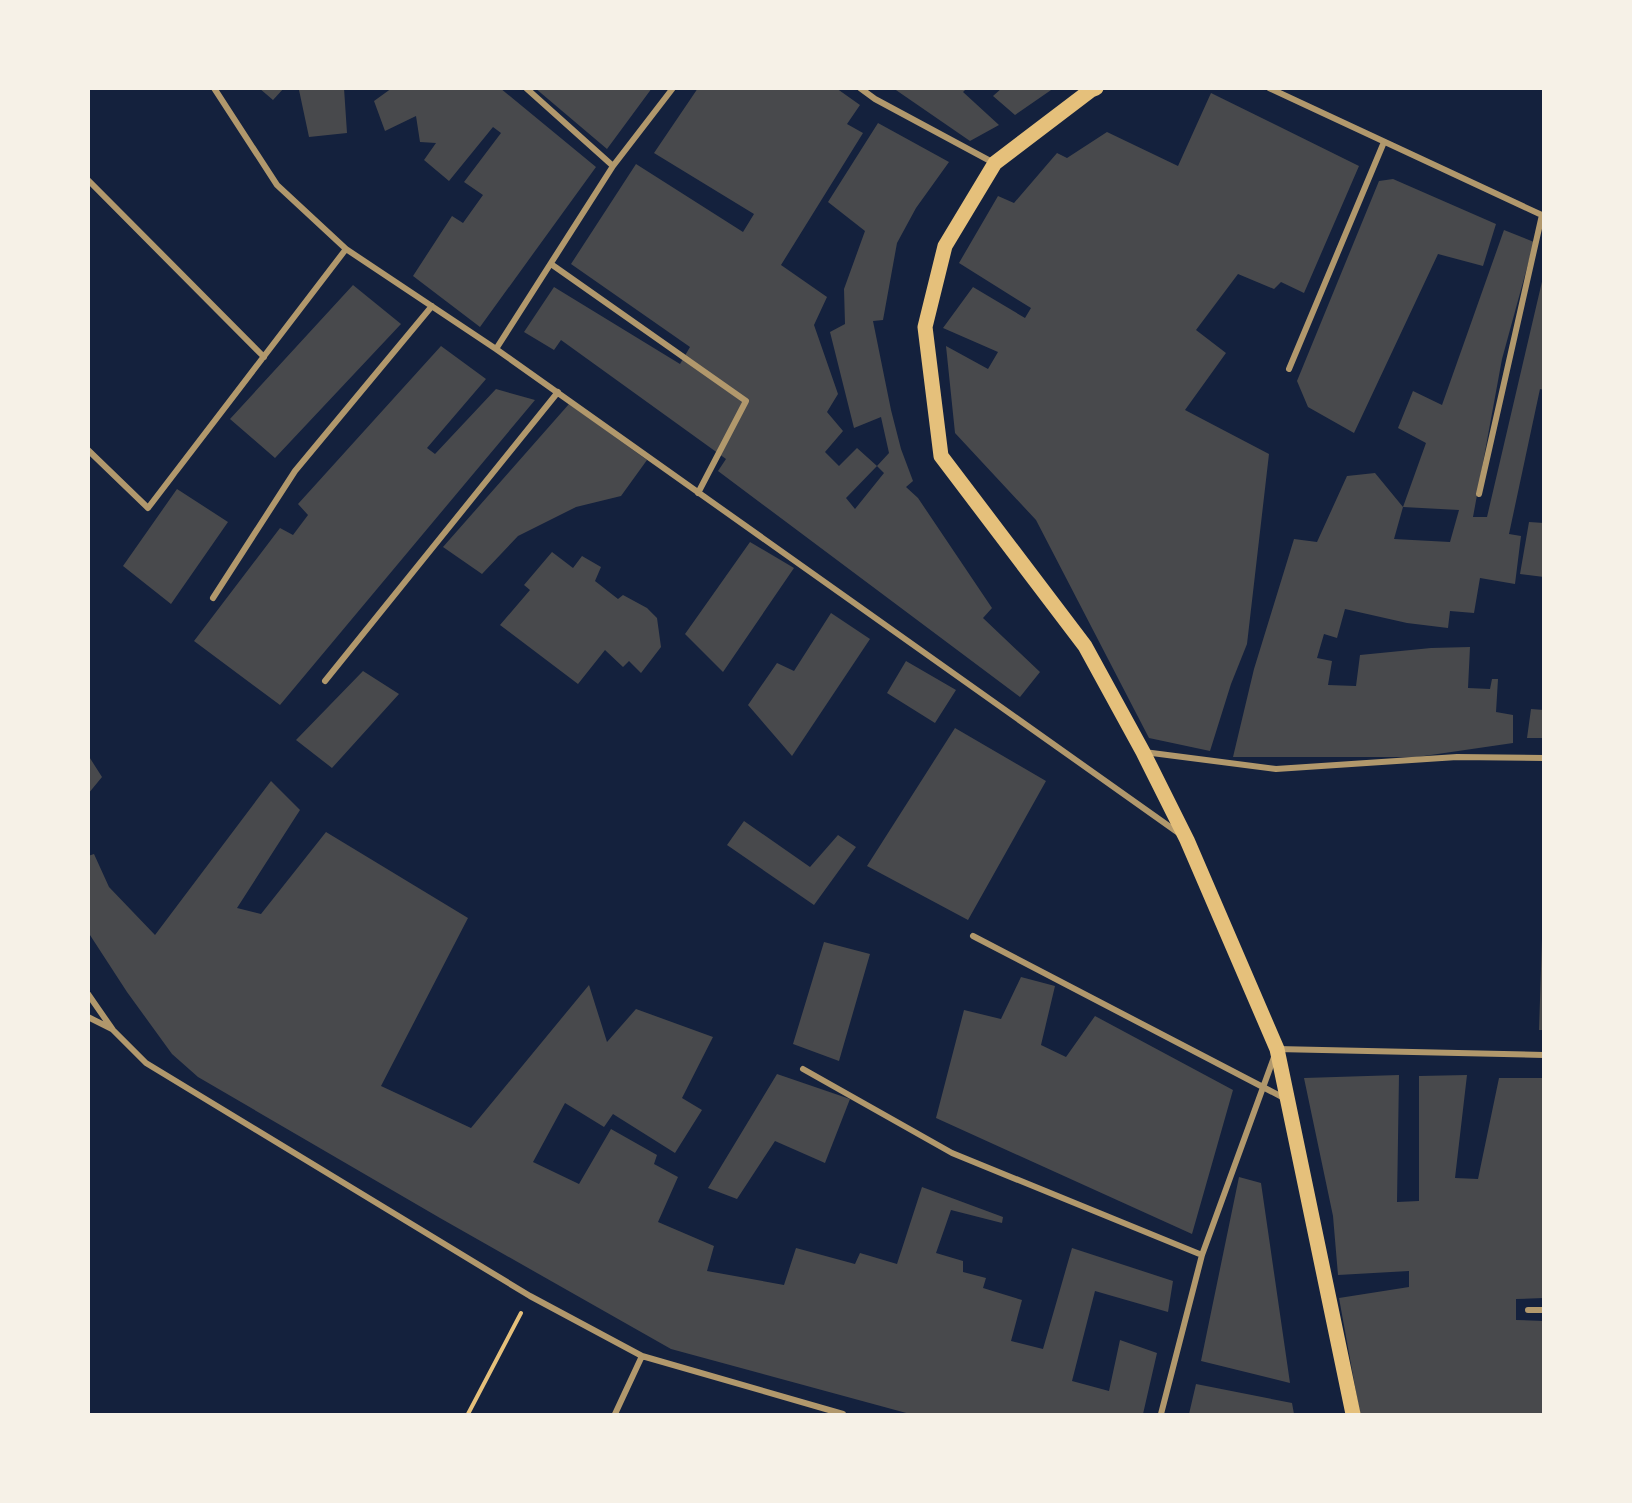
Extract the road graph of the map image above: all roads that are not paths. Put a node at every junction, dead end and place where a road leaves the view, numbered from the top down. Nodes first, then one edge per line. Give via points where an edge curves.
1 (214, 88) edge
2 (526, 88) edge
3 (673, 88) edge
4 (860, 88) edge
5 (1096, 88) edge
6 (1269, 88) edge
7 (1384, 142) junction
8 (994, 163) junction
9 (613, 166) junction
10 (88, 180) edge
11 (1543, 216) edge
12 (346, 249) junction
13 (551, 264) junction
14 (432, 306) junction
15 (496, 349) junction
16 (264, 357) junction
17 (1289, 369) dead end
18 (558, 392) junction
19 (88, 450) edge
20 (699, 493) junction
21 (1479, 494) dead end
22 (213, 598) dead end
23 (325, 681) dead end
24 (1143, 752) junction
25 (1544, 758) edge
26 (1187, 840) junction
27 (973, 936) dead end
28 (88, 994) edge
29 (88, 1017) edge
30 (113, 1030) junction
31 (1277, 1049) junction
32 (1544, 1054) edge
33 (803, 1069) dead end
34 (1263, 1087) junction
35 (1287, 1099) junction
36 (1202, 1255) junction
37 (1528, 1310) dead end
38 (1544, 1310) edge
39 (642, 1356) junction
40 (615, 1414) edge
41 (843, 1414) edge
42 (1161, 1414) edge
43 (1353, 1414) edge

1 - 12 street via 277,185
2 - 9 street
3 - 9 street
4 - 8 street
5 - 8 main road
6 - 7 street
7 - 11 street
7 - 17 street
8 - 24 main road via 945,246 925,327 941,456 1085,646
9 - 13 street
10 - 16 street
11 - 21 street
12 - 14 street
12 - 16 street
13 - 15 street
13 - 20 street via 746,401
14 - 15 street
14 - 22 street via 295,471
15 - 18 street
16 - 19 street via 148,507
18 - 20 street
18 - 23 street
20 - 26 street
24 - 25 street via 1276,769 1457,757
24 - 26 main road
26 - 31 main road
27 - 34 street
28 - 30 street
29 - 30 street
30 - 39 street via 146,1063 530,1296
31 - 32 street
31 - 34 street
31 - 35 main road
33 - 36 street via 952,1153
34 - 35 street
34 - 36 street
35 - 43 main road
36 - 42 street
37 - 38 street
39 - 40 street
39 - 41 street

